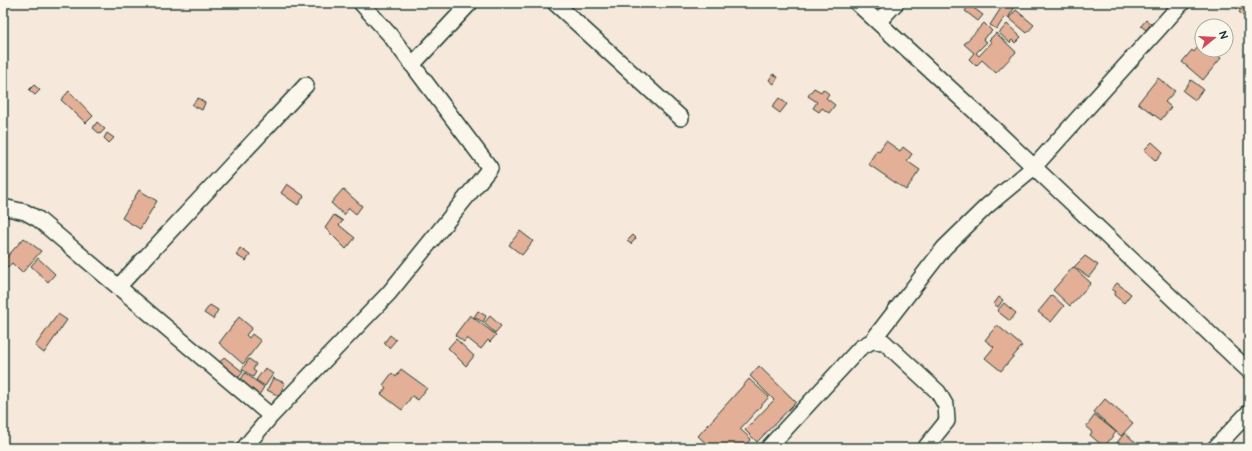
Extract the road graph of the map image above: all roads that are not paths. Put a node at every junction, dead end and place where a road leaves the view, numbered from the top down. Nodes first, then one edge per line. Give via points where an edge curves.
1 (361, 3) edge
2 (470, 3) edge
3 (555, 3) edge
4 (857, 3) edge
5 (896, 3) edge
6 (1182, 3) edge
7 (878, 22) junction
8 (412, 65) junction
9 (306, 84) dead end
10 (681, 118) dead end
11 (1034, 167) junction
12 (3, 207) edge
13 (118, 287) junction
14 (872, 341) junction
15 (1249, 371) edge
16 (1249, 412) edge
17 (271, 416) junction
18 (244, 448) edge
19 (768, 448) edge
20 (925, 448) edge
21 (1215, 448) edge

1 - 8 street via 390,35
2 - 8 street
3 - 10 street
4 - 7 street
5 - 7 street
6 - 11 street
7 - 11 street
8 - 17 street via 490,168 389,293
9 - 13 street
11 - 14 street via 987,206 944,248
11 - 15 street
12 - 13 street via 25,212 38,219
13 - 17 street
14 - 19 street via 860,348
14 - 20 street via 884,342 938,392 946,406 947,421
16 - 21 street
17 - 18 street

